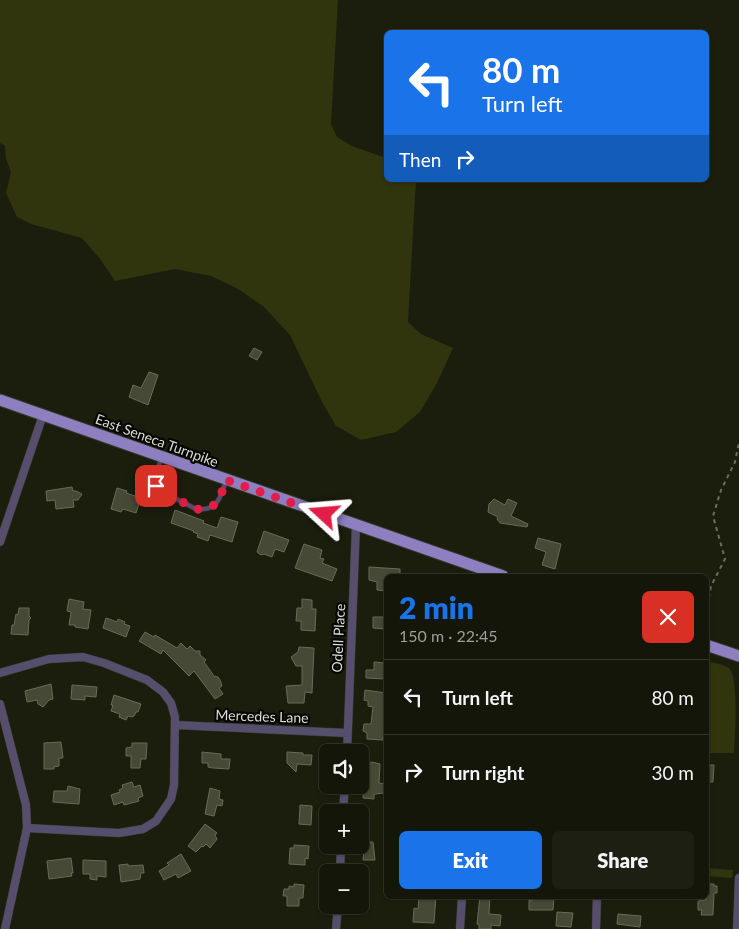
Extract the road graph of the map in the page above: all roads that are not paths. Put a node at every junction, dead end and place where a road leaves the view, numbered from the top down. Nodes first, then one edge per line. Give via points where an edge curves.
1 (0, 400) edge
2 (44, 415) junction
3 (162, 457) junction
4 (226, 480) junction
5 (356, 525) junction
6 (0, 542) edge
7 (481, 573) edge
8 (709, 646) edge
9 (739, 656) edge
10 (0, 673) edge
11 (0, 704) edge
12 (176, 725) junction
13 (347, 732) junction
14 (347, 744) edge
15 (27, 828) junction
16 (739, 878) edge
17 (462, 899) edge
18 (597, 899) edge
19 (337, 914) edge
20 (5, 929) edge
21 (336, 929) edge
22 (460, 929) edge
23 (596, 929) edge
24 (737, 929) edge

1 - 2 main road, East Seneca Turnpike
2 - 3 main road, East Seneca Turnpike
2 - 6 street
3 - 4 main road, East Seneca Turnpike
3 - 4 lane via 156,486 196,509 215,505
4 - 5 main road, East Seneca Turnpike
5 - 7 main road, East Seneca Turnpike
5 - 13 street, Odell Place
8 - 9 main road
10 - 12 street via 49,659 83,657 104,663 147,680 163,692 171,703
11 - 15 street via 26,805
12 - 13 street, Mercedes Lane
12 - 15 street via 174,785 171,799 156,821 142,829 119,833
13 - 14 street, Odell Place
15 - 20 street
16 - 24 street
17 - 22 street
18 - 23 street
19 - 21 street

